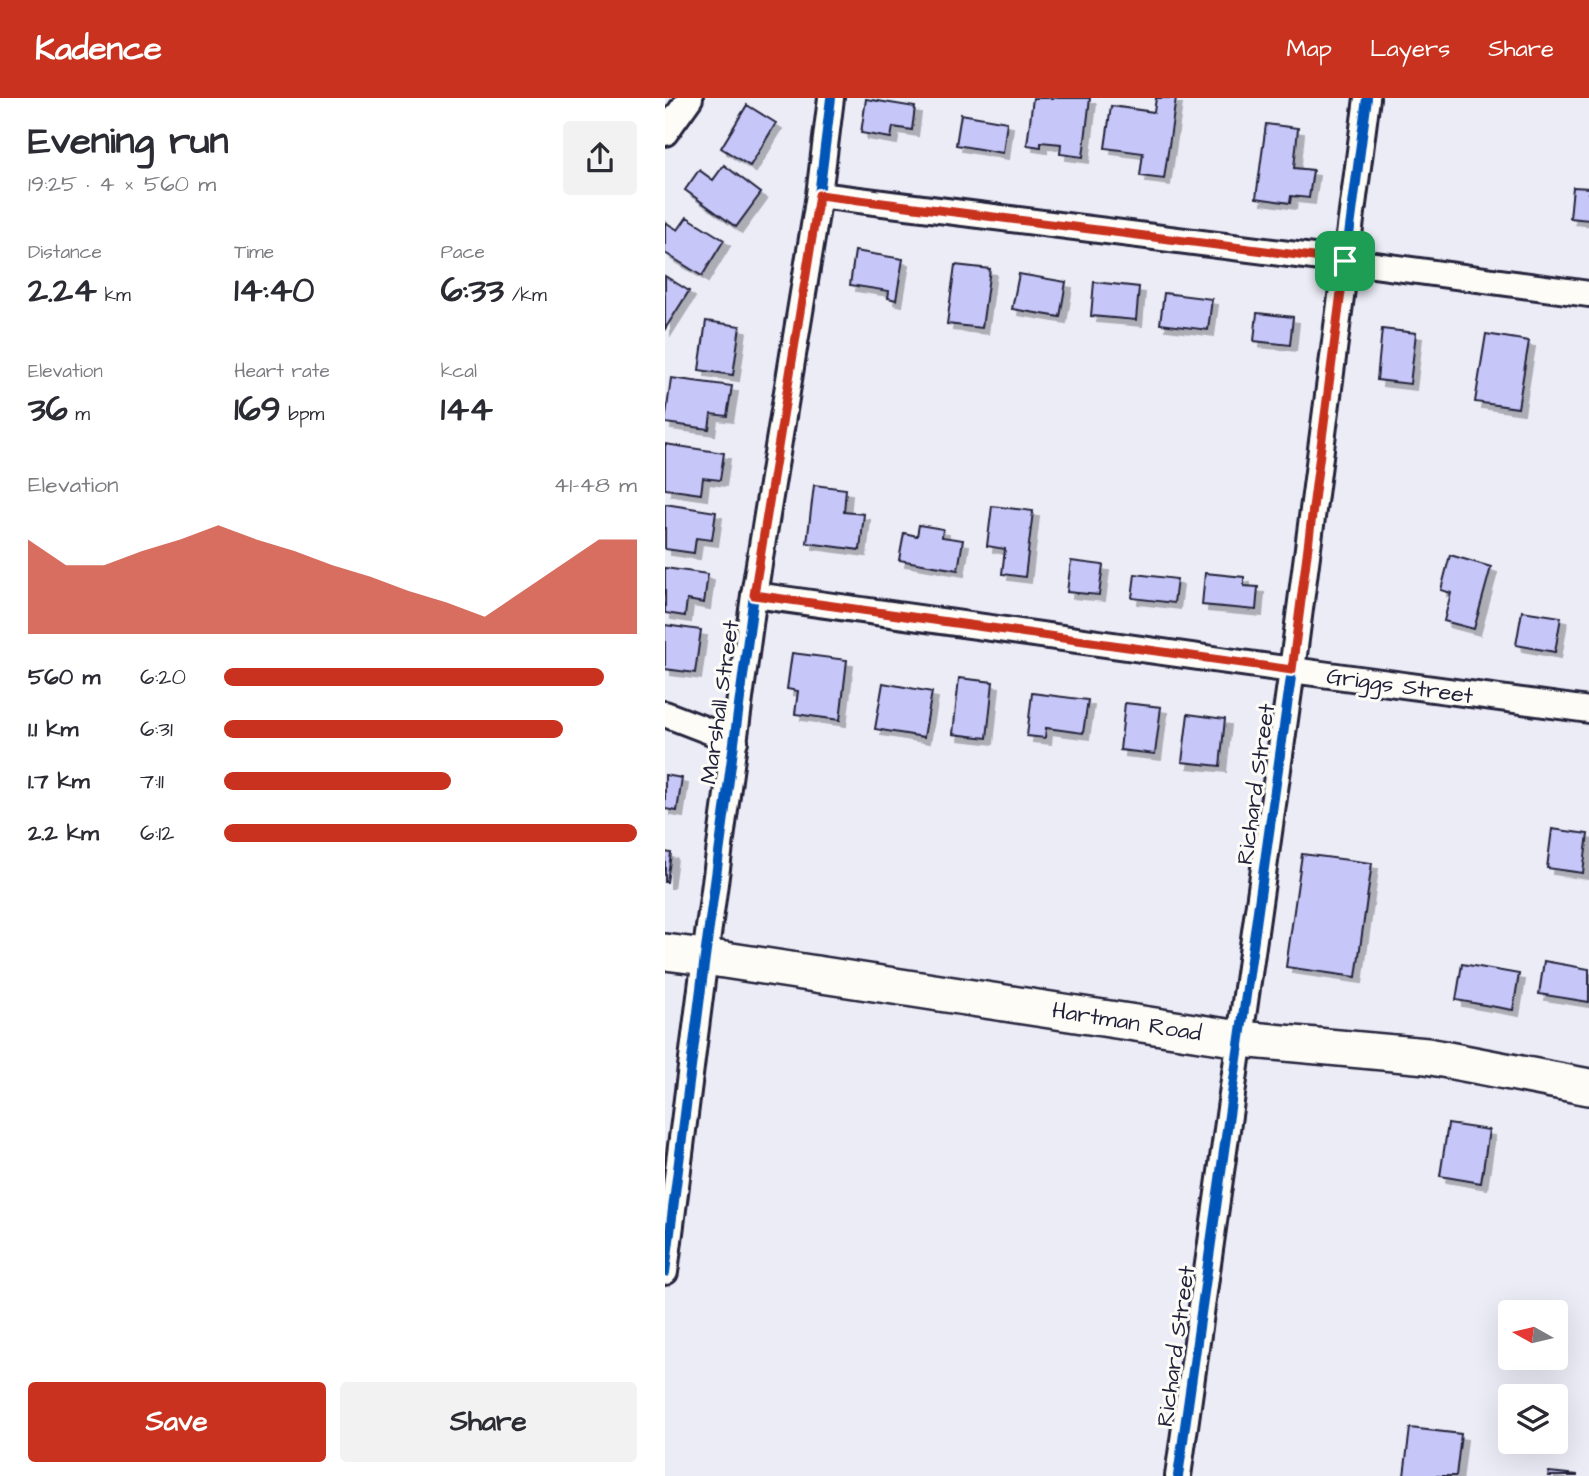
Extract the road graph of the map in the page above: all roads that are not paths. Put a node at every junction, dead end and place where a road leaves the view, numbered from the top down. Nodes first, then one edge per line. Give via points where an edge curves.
1 (690, 98) edge
2 (831, 98) edge
3 (1367, 98) edge
4 (665, 133) edge
5 (819, 195) junction
6 (1345, 261) junction
7 (1589, 294) edge
8 (754, 595) junction
9 (1292, 670) junction
10 (1589, 710) edge
11 (665, 714) edge
12 (735, 741) junction
13 (665, 952) edge
14 (705, 957) junction
15 (1240, 1039) junction
16 (1589, 1087) edge
17 (665, 1272) edge
18 (1178, 1476) edge

1 - 4 street
2 - 5 street, Marshall Street
3 - 6 street, Richard Street
5 - 6 street
5 - 8 street, Marshall Street
6 - 7 street
6 - 9 street, Richard Street
8 - 9 street, Griggs Street
8 - 12 street, Marshall Street
9 - 10 street, Griggs Street
9 - 15 street, Richard Street
11 - 12 street
12 - 14 street, Marshall Street
13 - 14 street, Hartman Road
14 - 15 street, Hartman Road
14 - 17 street, Marshall Street
15 - 16 street, Hartman Road via 1427,1056
15 - 18 street, Richard Street

